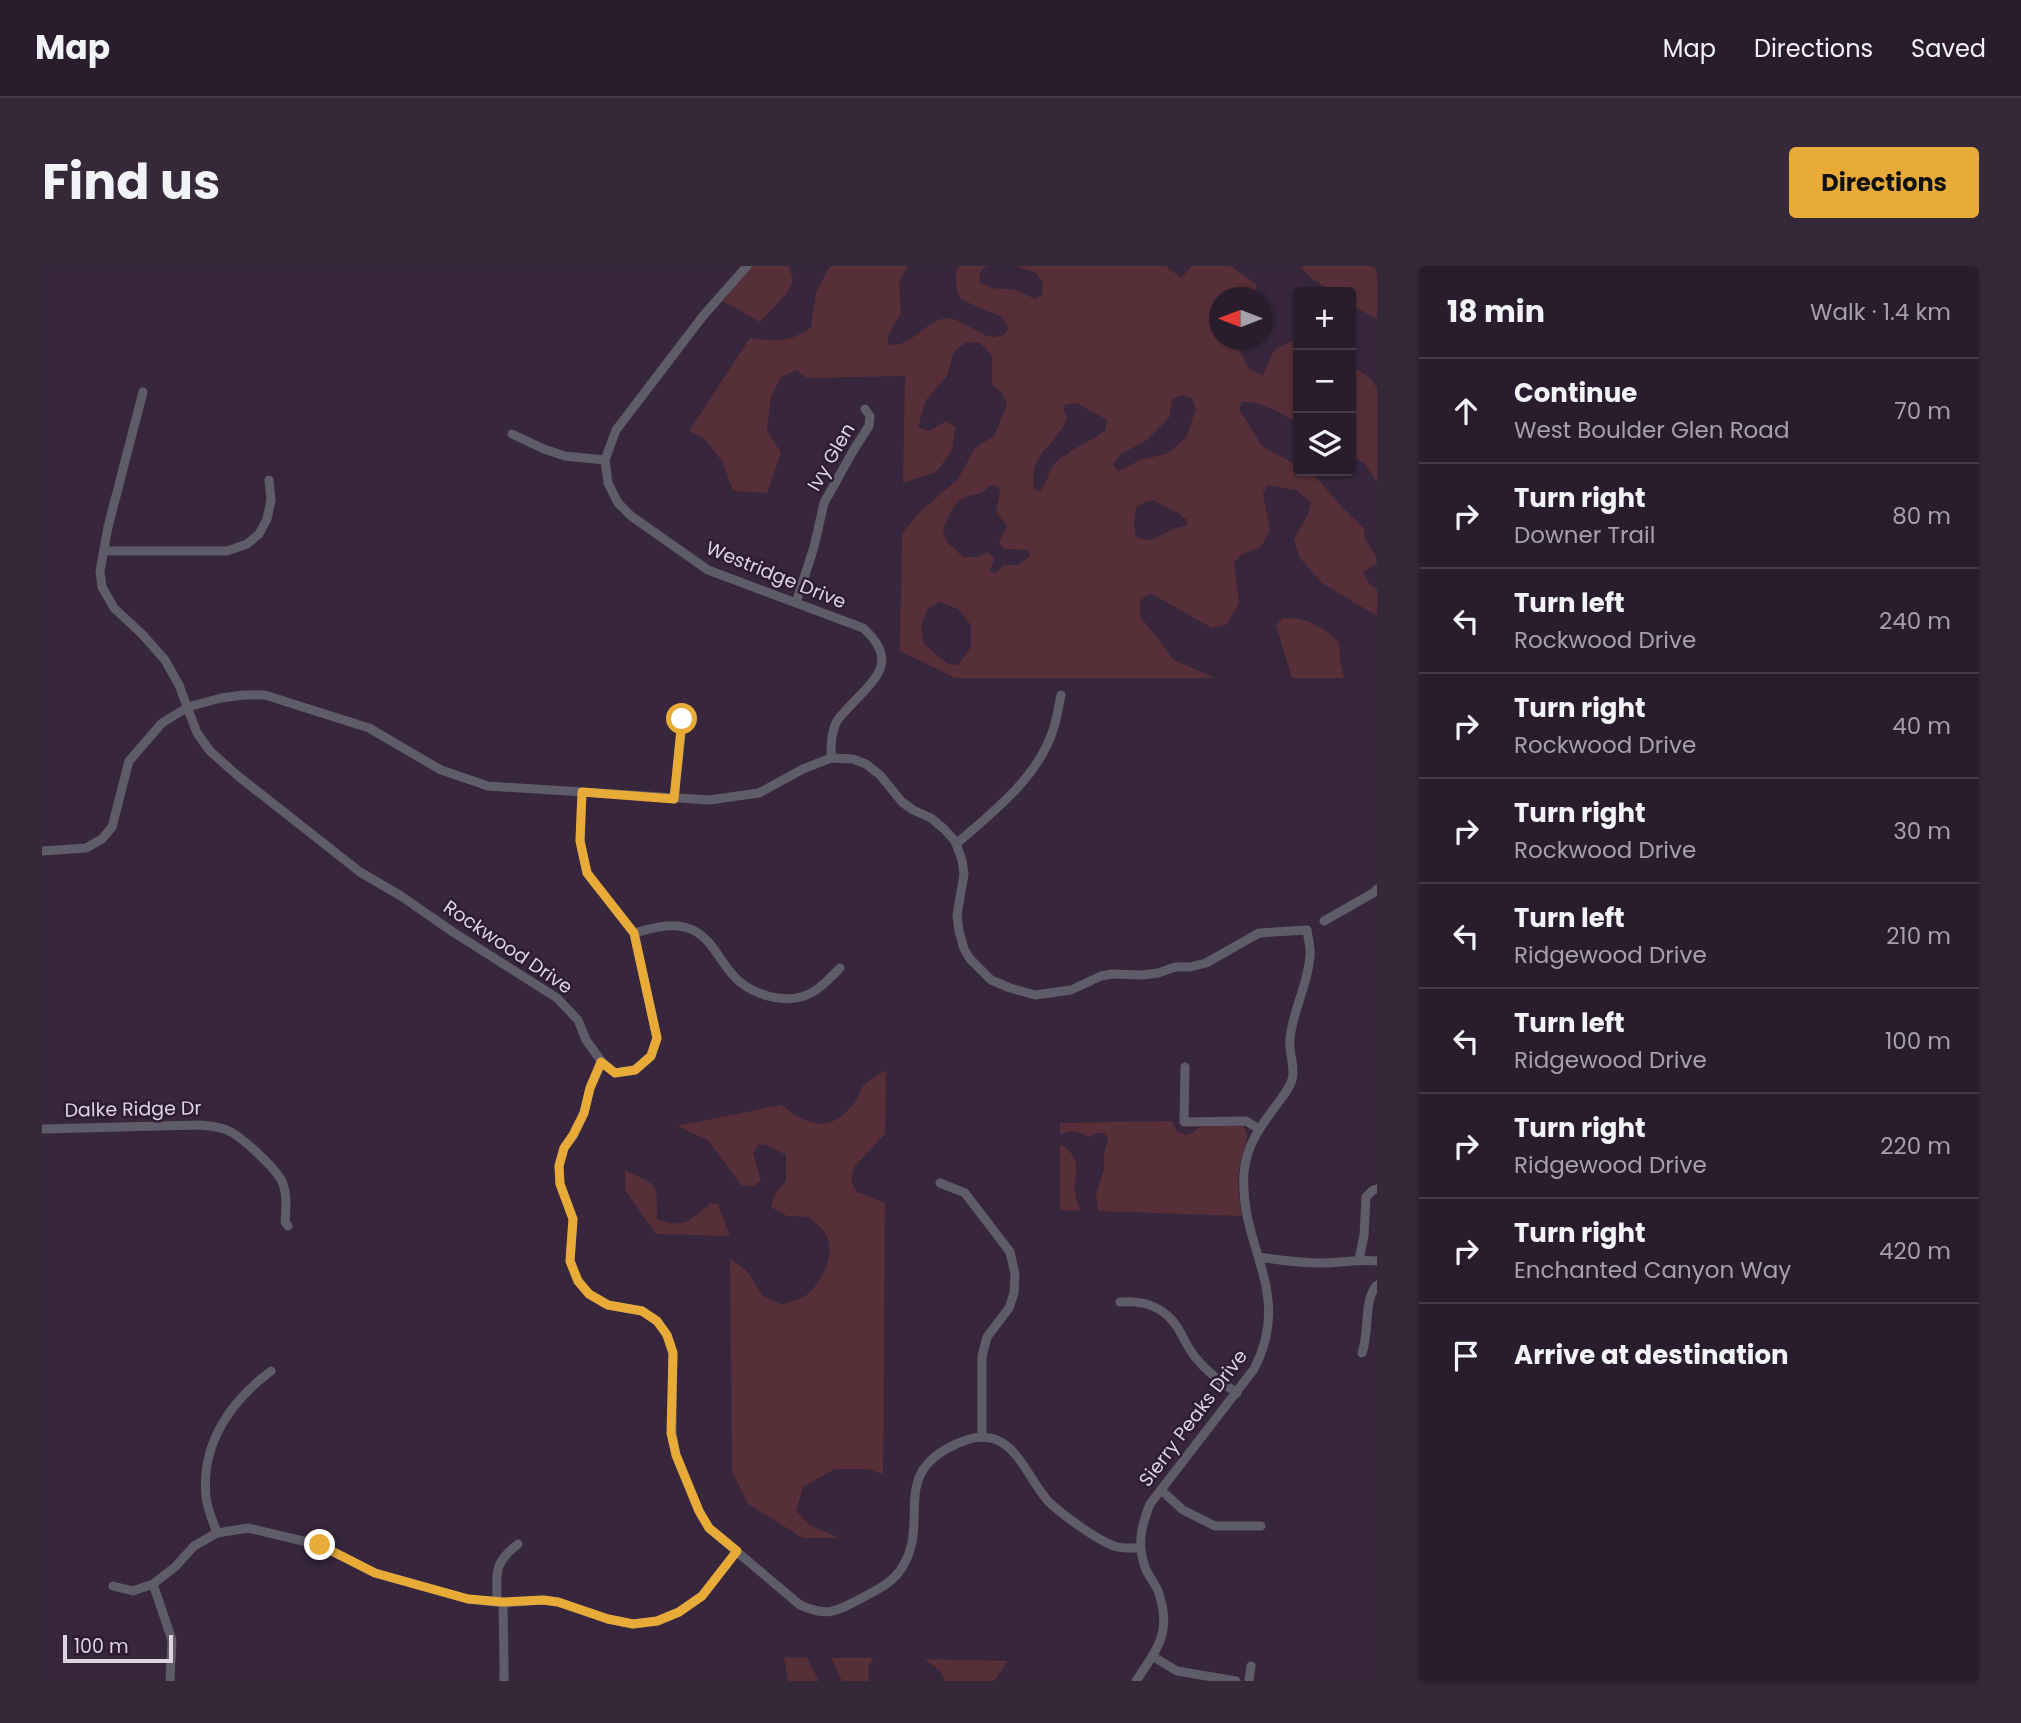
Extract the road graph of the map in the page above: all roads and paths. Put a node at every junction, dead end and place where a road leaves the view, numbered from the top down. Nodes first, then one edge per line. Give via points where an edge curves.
1 (747, 266) edge
2 (142, 392) dead end
3 (865, 409) dead end
4 (512, 434) dead end
5 (606, 460) junction
6 (269, 480) dead end
7 (104, 551) junction
8 (796, 603) junction
9 (1061, 695) dead end
10 (188, 707) junction
11 (684, 708) dead end
12 (831, 758) junction
13 (582, 792) junction
14 (674, 799) junction
15 (956, 844) junction
16 (42, 851) edge
17 (1377, 889) edge
18 (1324, 920) dead end
19 (634, 933) junction
20 (840, 968) dead end
21 (601, 1062) junction
22 (1185, 1067) dead end
23 (42, 1129) edge
24 (1259, 1129) junction
25 (940, 1183) dead end
26 (1377, 1189) edge
27 (288, 1226) dead end
28 (1259, 1257) junction
29 (1359, 1260) junction
30 (1377, 1261) edge
31 (1377, 1285) edge
32 (1120, 1302) dead end
33 (1363, 1353) dead end
34 (271, 1371) dead end
35 (1237, 1393) junction
36 (982, 1437) junction
37 (1162, 1491) junction
38 (1261, 1526) dead end
39 (216, 1533) junction
40 (517, 1544) dead end
41 (1141, 1548) junction
42 (737, 1551) junction
43 (153, 1584) junction
44 (113, 1587) dead end
45 (500, 1602) junction
46 (1152, 1656) junction
47 (1251, 1667) dead end
48 (170, 1681) edge
49 (504, 1681) edge
50 (1136, 1681) edge
51 (1236, 1681) edge
52 (1249, 1681) edge

1 - 5 street via 616,430
2 - 7 street, Rockwood Drive
3 - 8 street, Ivy Glen via 869,426 824,503
4 - 5 street via 565,456
5 - 8 street, Westridge Drive via 608,483 631,516 708,570
6 - 7 street via 267,519 247,544 227,551
7 - 10 street, Rockwood Drive via 102,587 114,608 165,660
8 - 12 street, Westridge Drive via 863,628 875,639 883,661 879,674 837,721
9 - 15 street via 1052,734 1038,761 996,810
10 - 13 street via 221,698 265,695 369,728 441,770 488,786
10 - 16 street via 157,727 129,761 111,827 102,839 86,848
10 - 21 street, Rockwood Drive via 197,733 210,751 238,776 360,872 557,998 578,1020
11 - 14 street
12 - 14 street via 759,793
12 - 15 street via 866,764 902,802 931,818
13 - 14 street
13 - 19 street via 580,841 587,873
15 - 24 street, Sierry Peaks Drive via 964,874 957,915 964,949 991,980 1022,992 1055,993 1101,976 1190,967 1219,957 1259,933 1307,930 1311,954 1289,1042 1293,1079
17 - 18 street
19 - 20 street via 663,925 692,929 739,982 769,998 802,997
19 - 21 street via 657,1038 651,1056 635,1070 615,1073
21 - 42 street via 559,1166 560,1184 573,1219 570,1261 589,1294 608,1305 642,1311 667,1335 673,1353 671,1433 676,1455 709,1528
22 - 24 street via 1184,1122 1245,1121
23 - 27 street, Dalke Ridge Dr via 199,1125 230,1131 281,1179
24 - 28 street, Sierry Peaks Drive via 1249,1148 1244,1189
25 - 36 street via 965,1194 1010,1252 1015,1274 1009,1308 987,1338 982,1356
26 - 29 street via 1367,1197
28 - 29 street via 1321,1263
28 - 35 street, Sierry Peaks Drive via 1268,1291 1268,1332 1259,1361
29 - 30 street
31 - 33 street via 1369,1297
32 - 35 street via 1145,1302 1163,1312 1212,1376
34 - 39 street via 233,1406 211,1449 206,1499
35 - 37 street, Sierry Peaks Drive
36 - 41 street via 1008,1446 1051,1503 1099,1538 1117,1547
36 - 42 street via 962,1441 931,1459 915,1485 913,1540 900,1571 888,1584 836,1612 816,1612 800,1605
37 - 38 street via 1183,1510 1215,1526
37 - 41 street, Sierry Peaks Drive via 1143,1521
39 - 43 street via 194,1546
39 - 45 street via 248,1528 290,1537 320,1545 375,1573 468,1599
40 - 45 street via 501,1557 497,1574
41 - 46 street, Sierry Peaks Drive via 1163,1609 1163,1627
42 - 45 street via 702,1596 657,1621 633,1624 543,1600
43 - 44 street via 133,1591
43 - 48 street via 172,1640
45 - 49 street
46 - 50 street, Sierry Peaks Drive
46 - 51 street via 1177,1671
47 - 52 street

